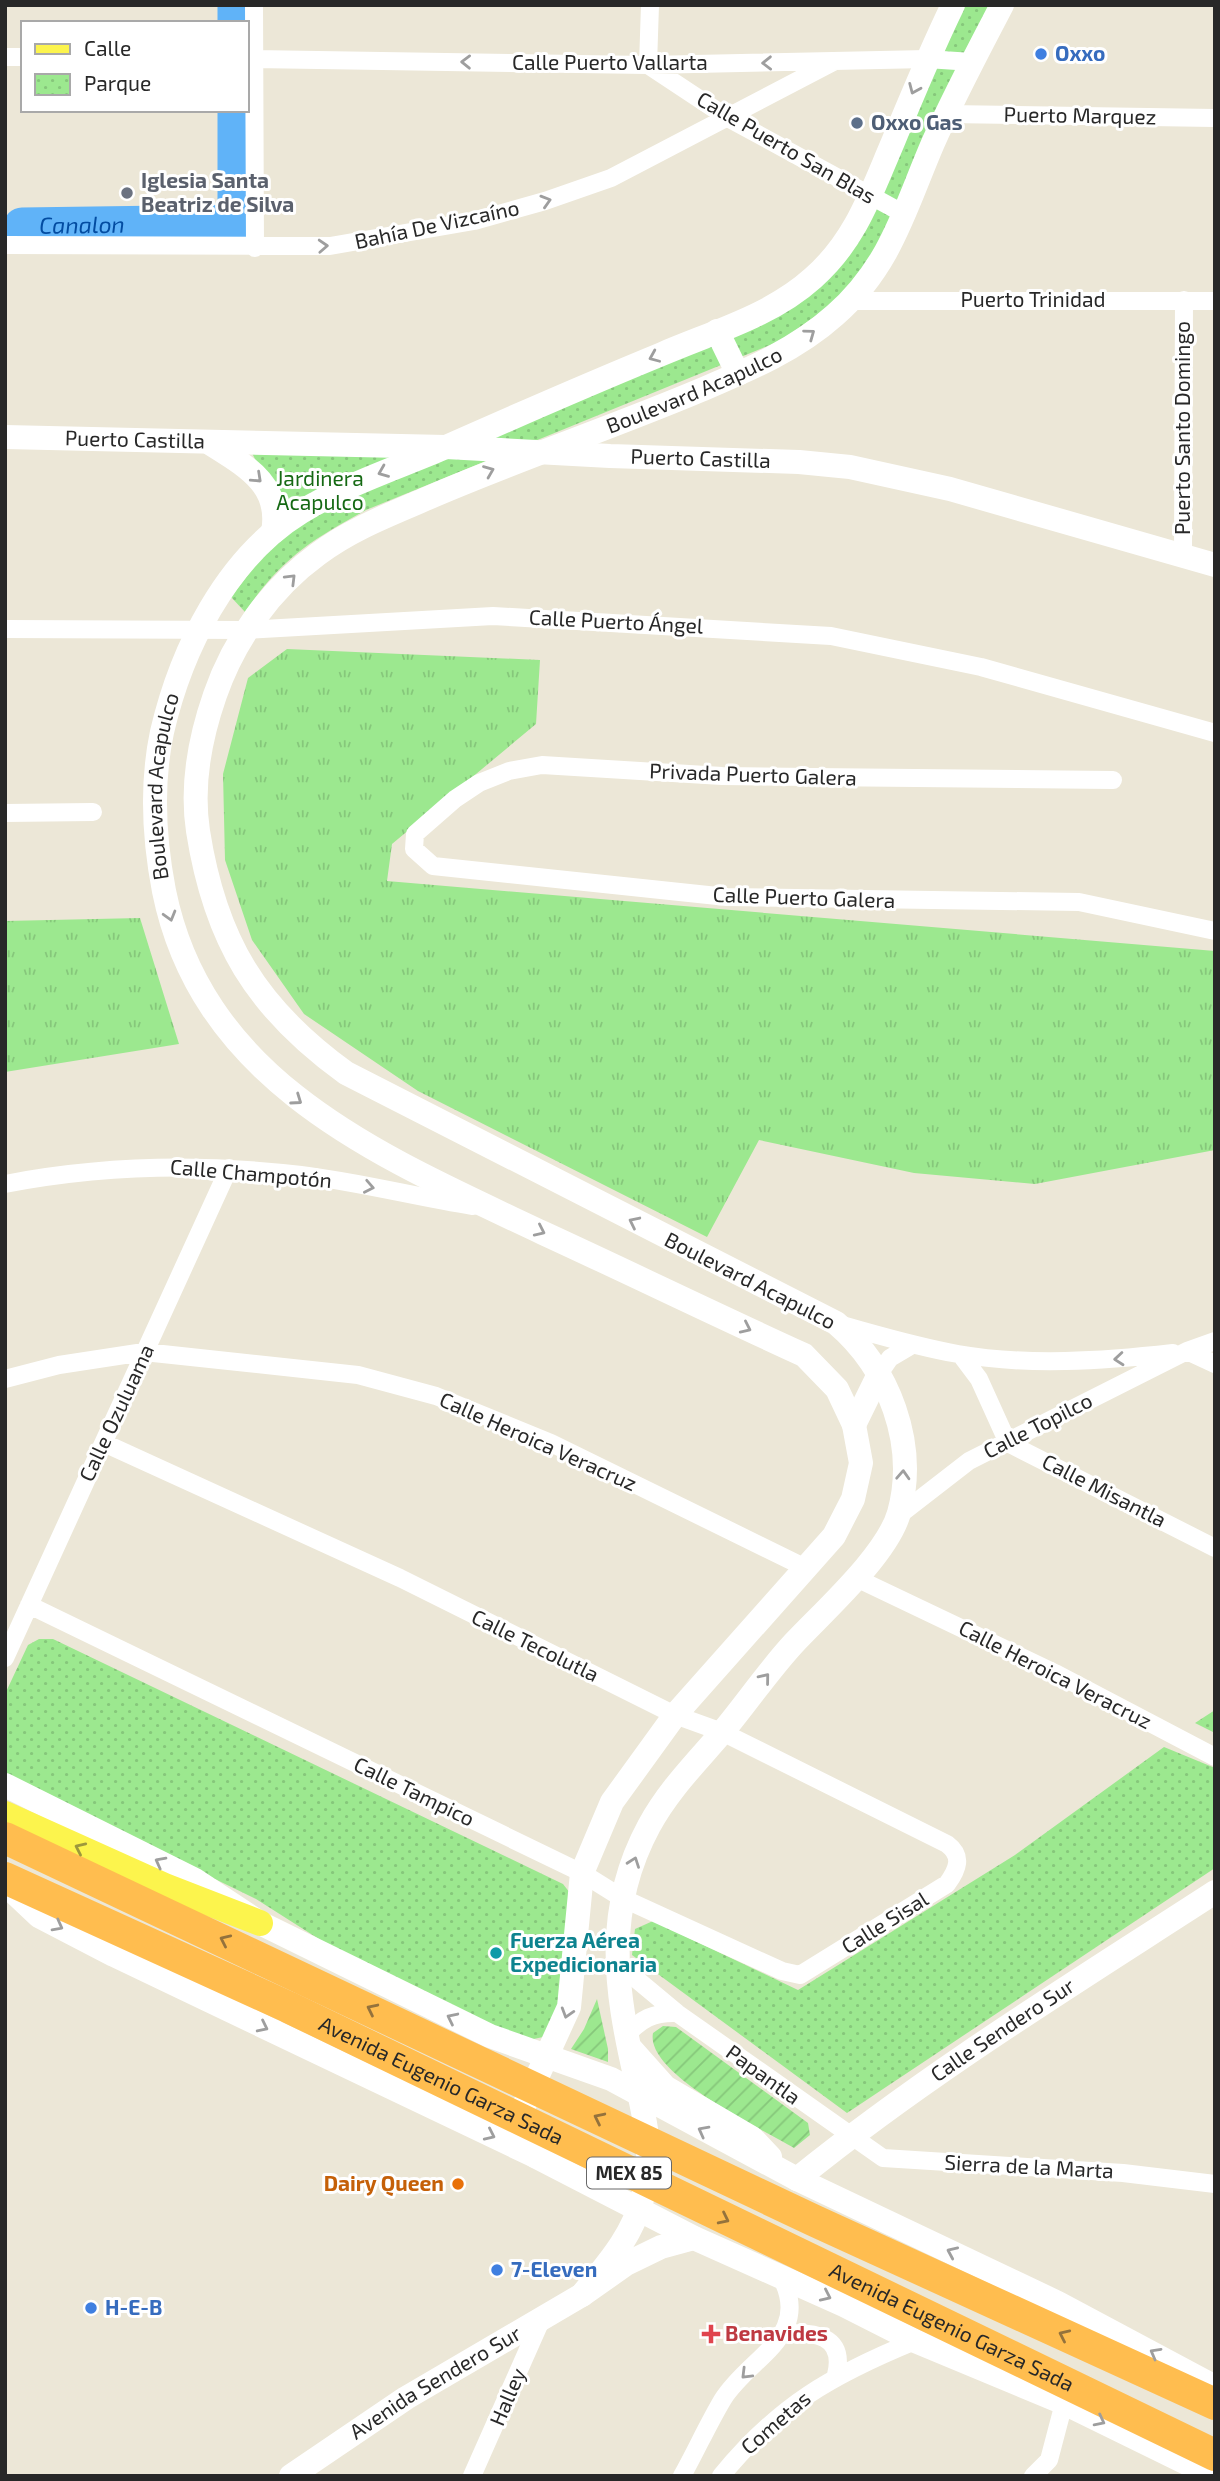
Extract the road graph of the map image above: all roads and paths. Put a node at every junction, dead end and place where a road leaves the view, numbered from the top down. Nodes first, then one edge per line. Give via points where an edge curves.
1 (254, 5) edge
2 (650, 5) edge
3 (953, 5) edge
4 (1002, 5) edge
5 (250, 59) edge
6 (927, 59) junction
7 (835, 61) junction
8 (972, 62) junction
9 (648, 65) junction
10 (946, 114) junction
11 (728, 118) junction
12 (1215, 118) edge
13 (872, 197) junction
14 (906, 215) junction
15 (5, 245) edge
16 (255, 248) junction
17 (1184, 300) junction
18 (850, 301) junction
19 (1215, 301) edge
20 (717, 331) junction
21 (738, 374) junction
22 (5, 437) edge
23 (208, 441) junction
24 (446, 446) junction
25 (543, 452) junction
26 (273, 533) junction
27 (1183, 556) junction
28 (1215, 565) edge
29 (5, 629) edge
30 (198, 629) junction
31 (246, 630) junction
32 (1215, 733) edge
33 (1113, 780) dead end
34 (93, 812) dead end
35 (5, 813) edge
36 (415, 834) joint
37 (1215, 932) edge
38 (229, 1168) junction
39 (5, 1184) edge
40 (495, 1210) junction
41 (836, 1323) junction
42 (1215, 1341) edge
43 (912, 1345) junction
44 (1187, 1351) junction
45 (144, 1352) junction
46 (961, 1355) junction
47 (1215, 1364) edge
48 (879, 1374) junction
49 (5, 1379) edge
50 (854, 1425) junction
51 (104, 1443) junction
52 (1008, 1443) junction
53 (898, 1516) junction
54 (1215, 1548) edge
55 (808, 1569) junction
56 (856, 1578) junction
57 (29, 1605) junction
58 (5, 1658) edge
59 (675, 1715) junction
60 (722, 1732) junction
61 (1215, 1757) edge
62 (5, 1785) edge
63 (5, 1814) edge
64 (5, 1838) edge
65 (958, 1860) joint
66 (582, 1873) junction
67 (5, 1878) edge
68 (5, 1884) edge
69 (1215, 1892) edge
70 (622, 1898) junction
71 (260, 1923) junction
72 (617, 1963) junction
73 (800, 1975) joint
74 (677, 2013) junction
75 (490, 2036) junction
76 (627, 2041) junction
77 (545, 2057) junction
78 (640, 2097) junction
79 (449, 2117) junction
80 (849, 2137) junction
81 (648, 2138) junction
82 (737, 2149) junction
83 (535, 2156) junction
84 (786, 2173) junction
85 (1215, 2184) edge
86 (607, 2193) junction
87 (639, 2209) junction
88 (685, 2233) junction
89 (780, 2275) junction
90 (582, 2295) junction
91 (542, 2318) junction
92 (783, 2334) junction
93 (915, 2341) junction
94 (836, 2375) junction
95 (1215, 2387) edge
96 (1064, 2403) junction
97 (1215, 2404) edge
98 (1215, 2455) edge
99 (291, 2476) edge
100 (472, 2476) edge
101 (682, 2476) edge
102 (721, 2476) edge
103 (1033, 2476) edge
104 (1213, 2476) edge

1 - 5 street
2 - 9 street
3 - 6 main road, Boulevard Acapulco
4 - 8 main road, Boulevard Acapulco
9 -> 5 street, Calle Puerto Vallarta
5 - 16 street
6 - 7 street, Calle Puerto Vallarta
6 - 8 street, Calle Puerto Vallarta
6 -> 13 main road, Boulevard Acapulco
7 -> 9 street, Calle Puerto Vallarta
7 - 11 street, Bahía De Vizcaíno
8 - 10 main road, Boulevard Acapulco
9 - 11 street, Calle Puerto San Blas
10 - 12 street, Puerto Marquez
10 - 14 main road, Boulevard Acapulco
11 - 13 street, Calle Puerto San Blas
16 -> 11 street, Bahía De Vizcaíno via 330,246 403,235 545,201 611,178
13 - 14 street, Calle Puerto San Blas
13 - 20 main road, Boulevard Acapulco via 847,240 803,287 765,312
14 - 18 main road, Boulevard Acapulco via 878,265
15 - 16 street, Bahía De Vizcaíno
17 - 18 street, Puerto Trinidad
17 - 19 street, Puerto Trinidad
17 - 27 street, Puerto Santo Domingo
21 -> 18 main road, Boulevard Acapulco via 795,345
20 - 21 main road
20 -> 24 main road, Boulevard Acapulco
21 - 25 main road, Boulevard Acapulco
22 - 23 main road, Puerto Castilla
23 - 24 main road, Puerto Castilla
23 -> 26 main road via 265,485 275,505
24 - 25 main road, Puerto Castilla
24 -> 26 main road, Boulevard Acapulco via 340,490
25 - 27 main road, Puerto Castilla via 850,467 950,489
31 -> 25 main road, Boulevard Acapulco via 293,576 337,541
26 - 30 main road, Boulevard Acapulco
27 - 28 main road, Puerto Castilla
29 - 30 street, Calle Puerto Ángel
30 - 31 street, Calle Puerto Ángel
30 -> 40 main road, Boulevard Acapulco via 176,680 159,748 156,834 176,936 206,998 239,1047 288,1094 384,1154
31 - 32 street, Calle Puerto Ángel via 493,616 831,636 981,667
41 -> 31 main road, Boulevard Acapulco via 346,1073 284,1022 249,976 224,932 213,904 196,818 198,759 220,679
33 - 36 street, Privada Puerto Galera via 722,776 542,765 479,783
34 - 35 street
36 - 37 street, Calle Puerto Galera via 414,849 420,858 454,870 727,897 1079,902
38 - 39 street, Calle Champotón via 146,1166
38 -> 40 street, Calle Champotón via 303,1175
38 - 45 street, Calle Ozuluama
40 -> 50 main road, Boulevard Acapulco via 804,1355 837,1389
41 - 43 street, Calle Topilco
41 - 48 main road, Boulevard Acapulco via 857,1342
42 - 44 street, Calle Topilco
43 - 46 street, Calle Topilco
43 - 48 street via 890,1358
44 -> 46 street, Calle Topilco via 1097,1361
44 - 47 street
44 - 52 street, Calle Topilco
45 - 49 street, Calle Heroica Veracruz
45 - 51 street, Calle Ozuluama
45 - 55 street, Calle Heroica Veracruz via 358,1375 436,1396 551,1443
46 - 52 street via 979,1379
48 - 50 main road
53 -> 48 main road, Boulevard Acapulco via 904,1479 902,1437
50 - 55 main road, Boulevard Acapulco via 861,1463 859,1484 834,1536
51 - 57 street, Calle Ozuluama
51 - 59 street, Calle Tecolutla via 400,1578
52 - 53 street, Calle Topilco via 969,1461
52 - 54 street, Calle Misantla
53 - 56 main road, Boulevard Acapulco
55 - 59 main road, Boulevard Acapulco
60 -> 56 main road, Boulevard Acapulco via 787,1651
56 - 61 street, Calle Heroica Veracruz via 1055,1673
57 - 58 street, Calle Ozuluama
57 - 66 street, Calle Tampico
59 - 60 street, Calle Tecolutla
59 - 66 main road, Boulevard Acapulco via 612,1802
60 - 65 street, Calle Tecolutla via 947,1844
70 -> 60 main road, Boulevard Acapulco via 645,1834 663,1802
71 -> 62 main road via 195,1880
71 -> 63 main road via 164,1886
97 -> 64 highway, Avenida Eugenio Garza Sada / MEX 85 via 815,2221
65 - 73 street, Calle Sisal via 947,1884
66 - 70 street, Calle Tampico
66 -> 77 main road, Boulevard Acapulco via 569,2007
67 -> 98 highway, Avenida Eugenio Garza Sada / MEX 85 via 288,2007
68 -> 79 main road via 39,1916 71,1933
69 - 80 main road, Calle Sendero Sur via 1004,2028
70 - 72 main road, Boulevard Acapulco
70 - 73 street, Calle Tampico via 761,1964
75 -> 71 main road
72 - 74 street, Papantla
72 - 76 main road, Boulevard Acapulco
74 - 76 street via 641,2020
74 - 80 street, Papantla
75 - 77 main road
75 - 79 main road via 496,2071 489,2090 476,2104
76 - 78 main road, Boulevard Acapulco
76 - 84 main road via 665,2087 752,2138
77 - 78 main road via 590,2070
77 - 83 main road via 522,2110 523,2136
78 - 81 main road
82 -> 78 main road
79 -> 83 main road
80 - 84 main road, Calle Sendero Sur
80 - 85 street, Sierra de la Marta via 883,2158 1123,2173
81 - 86 main road
81 - 87 main road, Avenida Sendero Sur via 647,2179
82 - 84 main road
82 - 88 main road via 710,2162 689,2183 678,2206
83 - 86 main road
95 -> 84 main road via 1058,2303
86 - 87 main road
87 - 88 main road
87 - 90 main road, Avenida Sendero Sur via 623,2245
88 - 89 main road
88 - 90 main road, Avenida Sendero Sur
89 - 92 street, Cometas via 791,2300
89 -> 93 main road
90 - 91 main road, Avenida Sendero Sur
91 - 99 main road, Avenida Sendero Sur via 406,2398
91 - 100 street, Halley
92 - 94 street via 824,2337 837,2354
92 -> 101 street, Cometas via 723,2399
93 - 94 street, Cometas
93 - 96 main road
94 - 102 street, Cometas via 783,2411
96 - 103 street via 1049,2460
96 -> 104 main road

